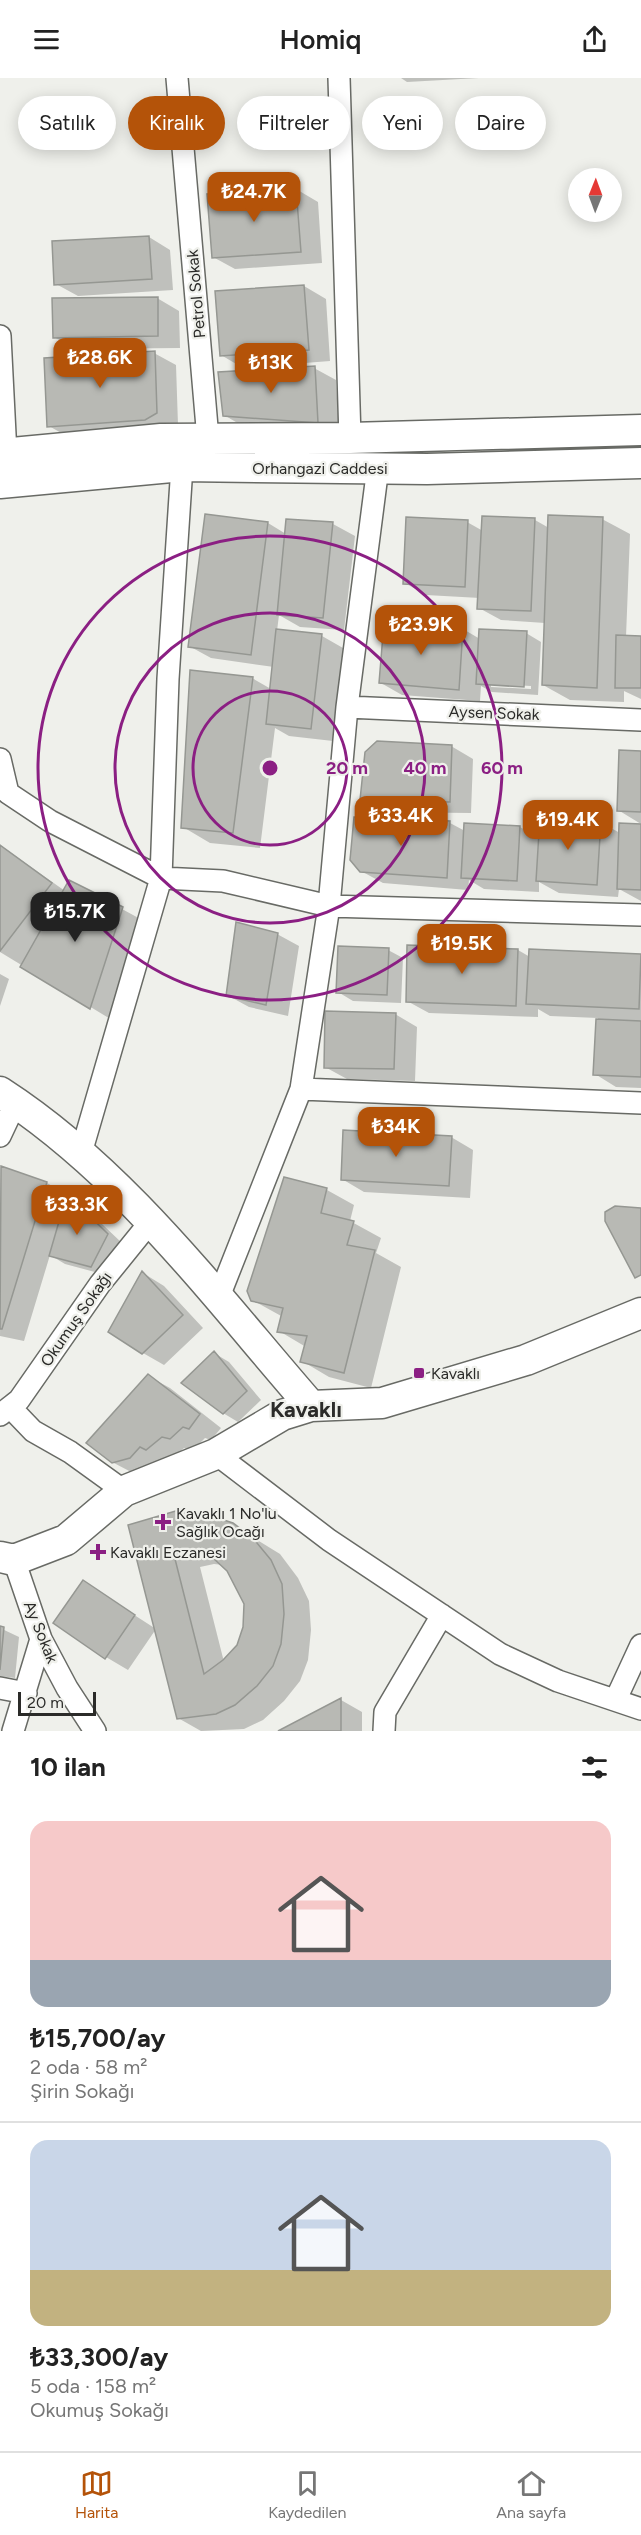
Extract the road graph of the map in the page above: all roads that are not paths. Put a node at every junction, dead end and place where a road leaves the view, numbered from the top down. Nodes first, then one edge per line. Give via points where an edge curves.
1 (177, 78) edge
2 (339, 78) edge
3 (0, 336) edge
4 (641, 430) edge
5 (350, 438) junction
6 (208, 439) junction
7 (3, 454) edge
8 (641, 463) edge
9 (182, 466) junction
10 (378, 467) junction
11 (0, 483) edge
12 (347, 707) junction
13 (641, 720) edge
14 (0, 759) edge
15 (4, 795) edge
16 (161, 878) junction
17 (329, 906) junction
18 (641, 915) edge
19 (301, 1089) junction
20 (8, 1097) edge
21 (641, 1103) edge
22 (0, 1136) edge
23 (81, 1153) junction
24 (151, 1221) junction
25 (218, 1299) junction
26 (641, 1313) edge
27 (311, 1406) junction
28 (5, 1411) edge
29 (216, 1454) junction
30 (124, 1491) junction
31 (7, 1559) edge
32 (442, 1616) junction
33 (41, 1639) junction
34 (641, 1645) edge
35 (0, 1688) edge
36 (26, 1693) junction
37 (616, 1699) junction
38 (641, 1709) edge
39 (13, 1731) edge
40 (95, 1731) edge
41 (384, 1731) edge

1 - 6 street, Petrol Sokak
2 - 5 street
3 - 7 street
4 - 5 main road, Orhangazi Caddesi
5 - 6 main road, Orhangazi Caddesi
6 - 7 main road, Orhangazi Caddesi
8 - 10 main road, Orhangazi Caddesi via 427,470
9 - 10 main road, Orhangazi Caddesi
9 - 11 main road, Orhangazi Caddesi
9 - 16 street via 168,679
10 - 12 street
12 - 13 street, Aysen Sokak
12 - 17 street
14 - 15 street
15 - 16 street
16 - 17 street via 223,881
16 - 23 street
17 - 18 street
17 - 19 street
19 - 21 street
19 - 25 street
20 - 22 street
20 - 23 main road
23 - 24 main road
24 - 25 main road
24 - 28 street, Okumuş Sokağı via 100,1284 19,1400
25 - 27 main road
26 - 27 main road via 526,1360 382,1403
27 - 29 main road via 282,1415
28 - 30 street
29 - 30 main road
29 - 32 street via 329,1540
30 - 31 main road via 66,1540
31 - 33 street, Ay Sokak
32 - 37 street via 510,1659 558,1682
32 - 41 street via 385,1712
33 - 36 street
33 - 40 street, Ay Sokak
34 - 37 street
35 - 36 street
36 - 39 street
37 - 38 street

